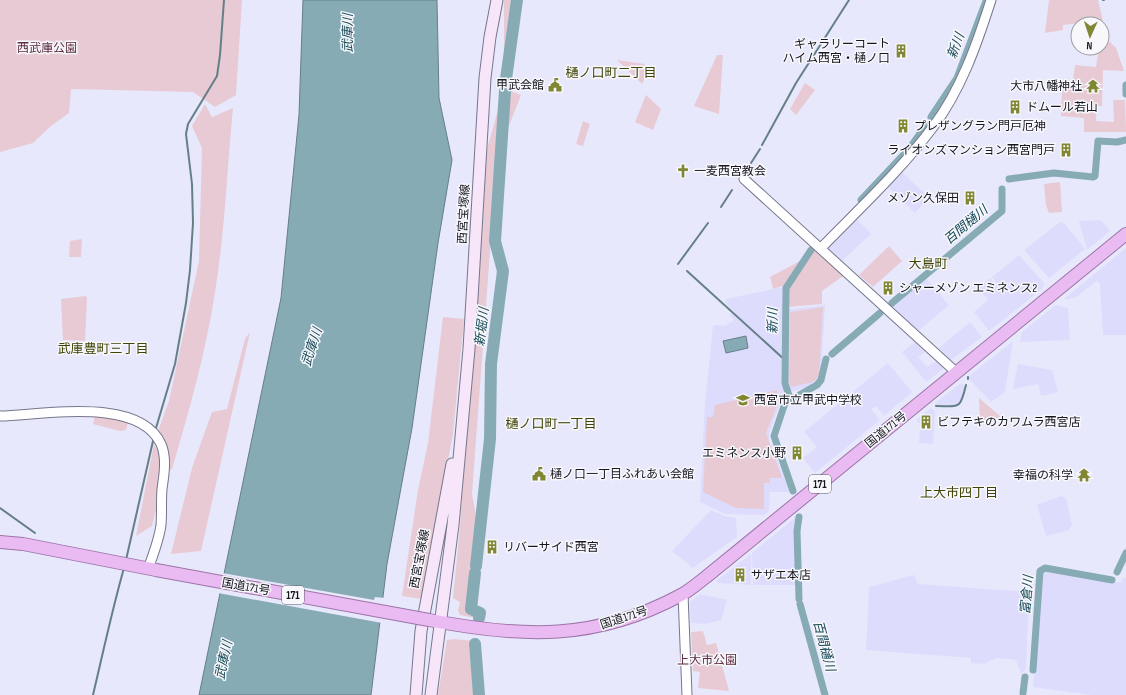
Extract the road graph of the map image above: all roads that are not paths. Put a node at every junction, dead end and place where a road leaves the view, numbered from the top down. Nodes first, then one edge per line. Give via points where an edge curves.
1 (497, 0) edge
2 (991, 0) edge
3 (744, 179) dead end
4 (1126, 234) edge
5 (821, 248) junction
6 (957, 373) junction
7 (0, 416) edge
8 (461, 430) junction
9 (0, 542) edge
10 (152, 570) junction
11 (683, 594) junction
12 (442, 623) junction
13 (416, 695) edge
14 (431, 695) edge
15 (687, 695) edge

1 - 8 main road, 西宮宝塚線 via 484,86 472,302
2 - 5 street via 969,62 934,127 905,161
3 - 5 street
4 - 6 highway, 国道171号 / 171
5 - 6 street
6 - 11 highway, 国道171号 / 171
7 - 10 street via 105,413 128,417 148,426 161,444 165,458 161,525
8 - 12 main road, 西宮宝塚線
8 - 13 main road, 西宮宝塚線 via 425,604
9 - 10 highway, 国道171号 / 171 via 23,544
10 - 12 highway, 国道171号 / 171, bridge
11 - 12 highway, 国道171号 / 171 via 648,611 607,625 566,632 498,631
11 - 15 street
12 - 14 main road, 西宮宝塚線

